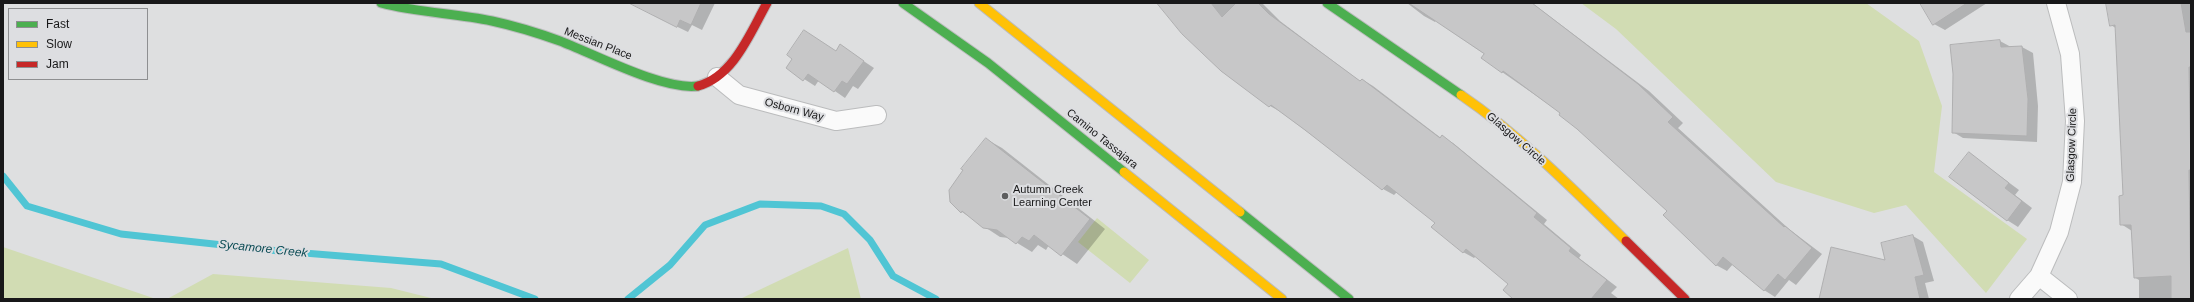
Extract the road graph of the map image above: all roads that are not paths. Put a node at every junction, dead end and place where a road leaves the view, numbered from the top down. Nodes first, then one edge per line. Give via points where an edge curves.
1 (381, 3) edge
2 (767, 3) edge
3 (903, 3) edge
4 (978, 3) edge
5 (1327, 3) edge
6 (2056, 3) edge
7 (717, 77) junction
8 (877, 115) dead end
9 (2038, 276) junction
10 (1282, 299) edge
11 (1349, 299) edge
12 (1685, 299) edge
13 (2019, 299) edge
14 (2068, 299) edge

1 - 7 main road, Messian Place via 409,11 492,22 532,32 666,84 684,87 701,85
2 - 7 main road, Messian Place via 736,57
3 - 10 main road, Camino Tassajara via 988,63
4 - 11 main road
5 - 12 main road, Glasgow Circle via 1486,112 1564,180
6 - 9 street, Glasgow Circle via 2070,54 2075,121 2072,182 2059,232
7 - 8 street, Osborn Way via 739,95 836,121
9 - 13 street, Glasgow Circle
9 - 14 street

